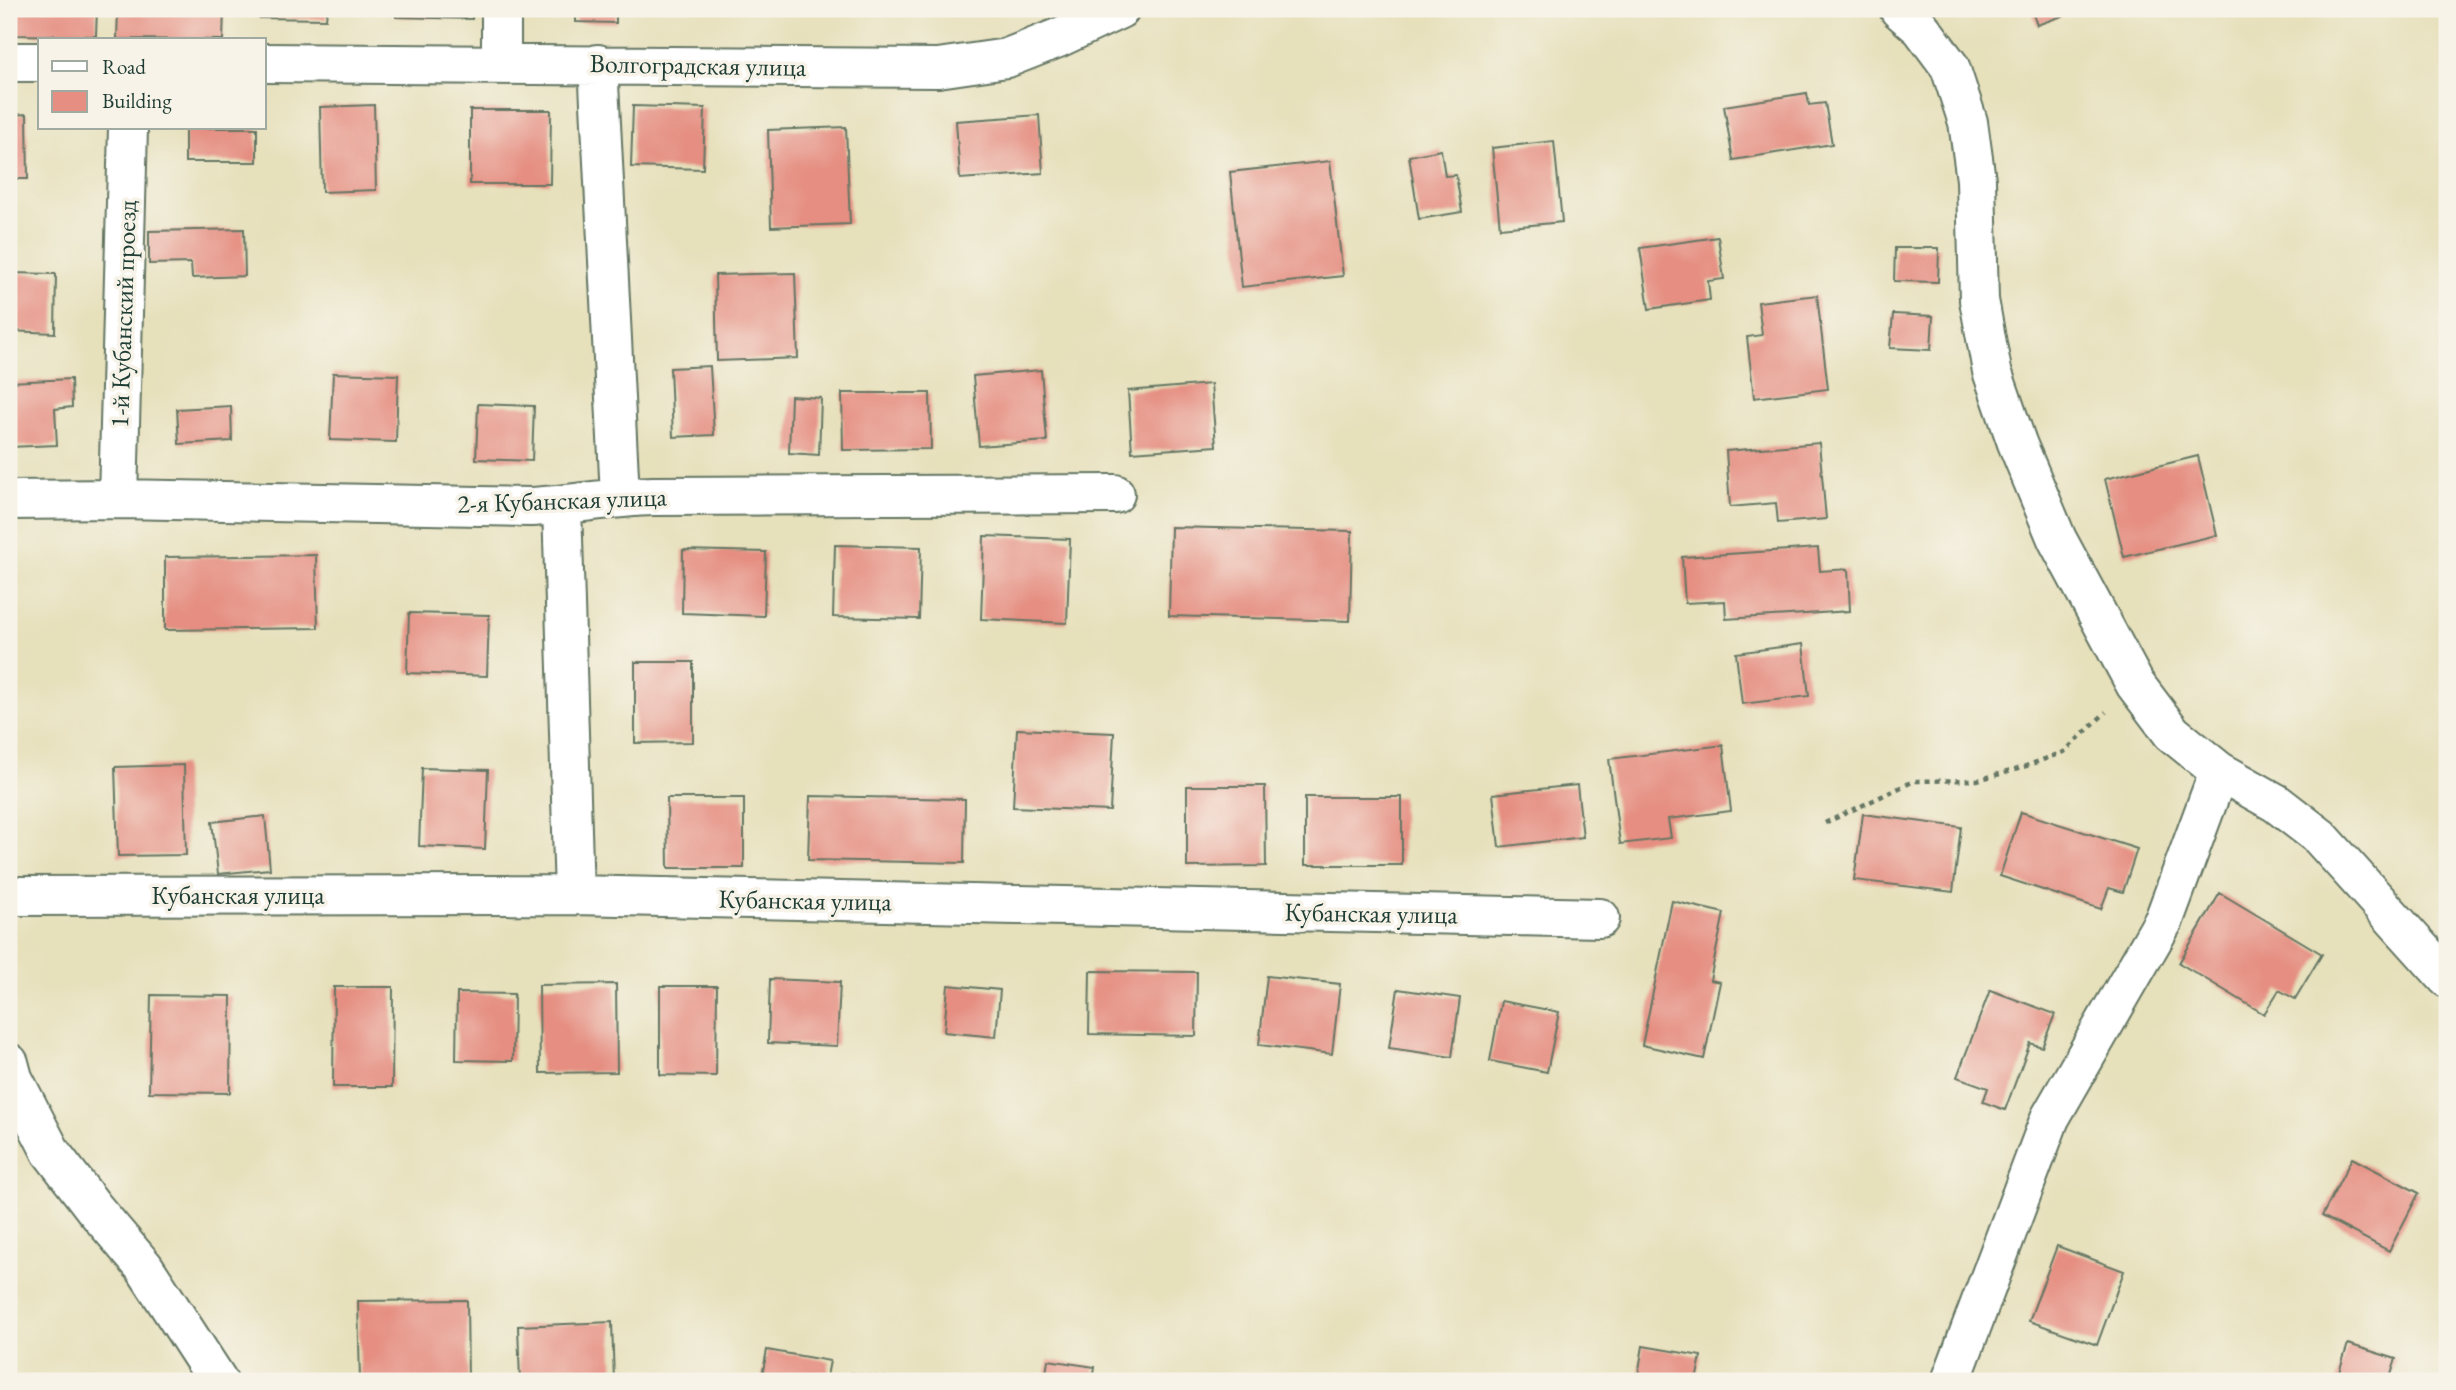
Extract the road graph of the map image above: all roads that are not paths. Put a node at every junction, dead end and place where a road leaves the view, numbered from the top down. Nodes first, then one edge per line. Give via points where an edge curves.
1 (501, 9) edge
2 (1899, 9) edge
3 (1109, 11) edge
4 (9, 62) edge
5 (38, 62) edge
6 (266, 63) edge
7 (501, 63) junction
8 (598, 64) junction
9 (128, 130) edge
10 (1115, 494) dead end
11 (620, 496) junction
12 (118, 499) junction
13 (9, 500) edge
14 (562, 506) junction
15 (2219, 771) junction
16 (574, 895) junction
17 (9, 896) edge
18 (1600, 918) dead end
19 (2447, 978) edge
20 (9, 1063) edge
21 (218, 1381) edge
22 (1951, 1381) edge

1 - 7 street
2 - 15 street via 1921,28 1950,67 1968,122 1976,180 1979,300 1992,371 2057,539 2135,684 2172,733
3 - 8 street, Волгоградская улица via 1007,58 938,68
4 - 5 street
6 - 7 street, Волгоградская улица
7 - 8 street, Волгоградская улица
8 - 11 street
9 - 12 street, 1-й Кубанский проезд
10 - 11 street, 2-я Кубанская улица
11 - 14 street, 2-я Кубанская улица
12 - 13 street, 2-я Кубанская улица
12 - 14 street, 2-я Кубанская улица
14 - 16 street
15 - 19 street via 2276,803 2320,837
15 - 22 street via 2164,920 2050,1118
16 - 17 street, Кубанская улица
16 - 18 street, Кубанская улица
20 - 21 street via 51,1152 144,1268

